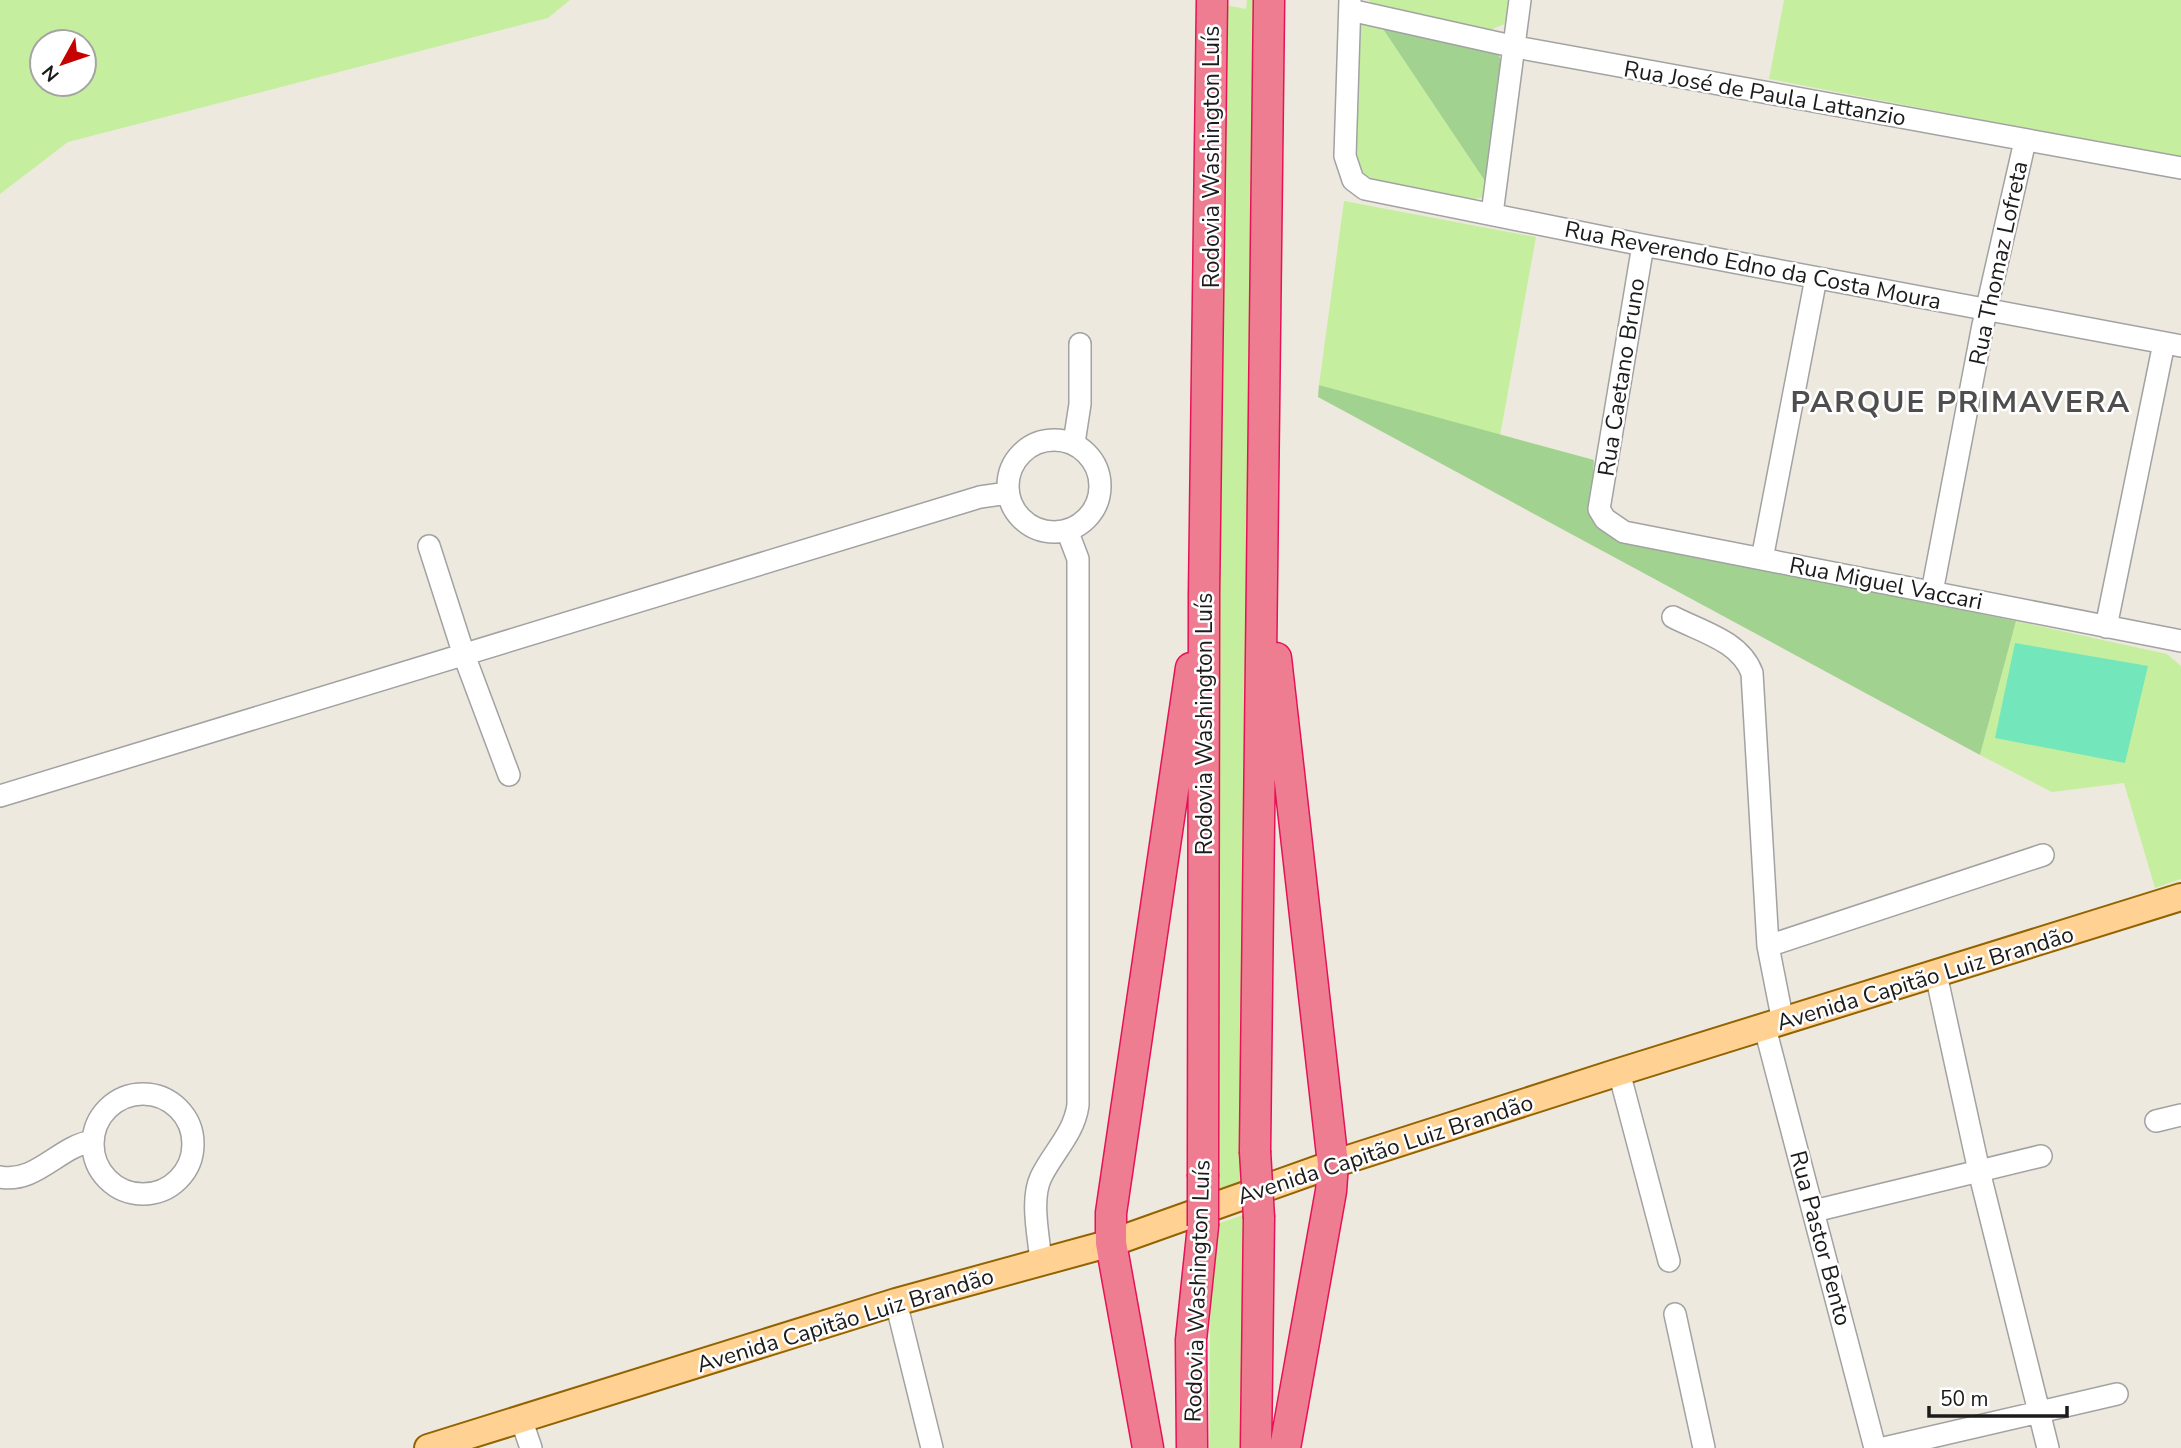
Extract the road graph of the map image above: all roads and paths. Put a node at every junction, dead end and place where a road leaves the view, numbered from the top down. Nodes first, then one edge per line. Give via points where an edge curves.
1 (1212, 0) edge
2 (1269, 0) edge
3 (1520, 0) edge
4 (1350, 5) edge
5 (1516, 47) junction
6 (2025, 141) junction
7 (2181, 168) edge
8 (1492, 214) junction
9 (1643, 245) junction
10 (1816, 278) junction
11 (1986, 310) junction
12 (1080, 344) dead end
13 (2173, 344) edge
14 (1074, 443) junction
15 (1009, 493) junction
16 (1599, 509) joint
17 (1068, 530) junction
18 (1262, 542) junction
19 (429, 546) dead end
20 (1762, 559) junction
21 (1932, 592) junction
22 (1204, 595) junction
23 (1673, 617) dead end
24 (2106, 626) junction
25 (2181, 640) edge
26 (464, 655) junction
27 (509, 775) dead end
28 (0, 796) edge
29 (2043, 855) dead end
30 (2181, 897) edge
31 (1769, 946) junction
32 (1936, 974) junction
33 (1774, 1025) junction
34 (1619, 1072) junction
35 (2181, 1115) edge
36 (2155, 1121) dead end
37 (93, 1142) junction
38 (2041, 1156) dead end
39 (1333, 1164) junction
40 (1979, 1171) junction
41 (0, 1177) edge
42 (1814, 1211) junction
43 (1111, 1243) junction
44 (1669, 1261) dead end
45 (1041, 1262) junction
46 (896, 1302) junction
47 (1675, 1314) dead end
48 (2117, 1394) dead end
49 (2039, 1413) junction
50 (521, 1419) junction
51 (428, 1448) edge
52 (530, 1448) edge
53 (932, 1448) edge
54 (1148, 1448) edge
55 (1192, 1448) edge
56 (1256, 1448) edge
57 (1285, 1448) edge
58 (1704, 1448) edge
59 (1875, 1448) edge
60 (1884, 1448) edge
61 (2048, 1448) edge

1 - 22 highway, Rodovia Washington Luís
2 - 18 highway
3 - 5 street
4 - 5 street, Rua José de Paula Lattanzio
4 - 8 street, Rua Reverendo Edno da Costa Moura via 1345,156 1353,180 1365,189
5 - 6 street, Rua José de Paula Lattanzio
5 - 8 street
6 - 7 street, Rua José de Paula Lattanzio
6 - 11 street, Rua Thomaz Lofreta
8 - 9 street, Rua Reverendo Edno da Costa Moura
9 - 10 street, Rua Reverendo Edno da Costa Moura
9 - 16 street, Rua Caetano Bruno
10 - 11 street, Rua Reverendo Edno da Costa Moura
10 - 20 street
11 - 13 street, Rua Reverendo Edno da Costa Moura
11 - 21 street, Rua Thomaz Lofreta
12 - 14 street via 1080,404
13 - 24 street
14 - 15 street via 1052,439 1031,445 1010,471
14 - 17 street via 1097,467 1101,489 1087,519
15 - 17 street via 1017,514 1035,528
15 - 26 street via 980,497
16 - 20 street, Rua Miguel Vaccari via 1623,532
17 - 45 street via 1079,559 1078,1105 1076,1122 1040,1178
18 - 39 highway
18 - 56 highway, bridge
19 - 26 street
20 - 21 street, Rua Miguel Vaccari
21 - 24 street, Rua Miguel Vaccari
22 - 43 highway via 1137,1022 1111,1213
22 - 55 highway, Rodovia Washington Luís, bridge via 1203,1226 1191,1340
23 - 31 street, Rua Pastor Bento via 1736,648 1752,673
24 - 25 street, Rua Miguel Vaccari
26 - 27 street
26 - 28 street
29 - 31 street
30 - 32 main road, Avenida Capitão Luiz Brandão
31 - 33 street, Rua Pastor Bento
32 - 33 main road, Avenida Capitão Luiz Brandão
32 - 40 street
33 - 34 main road, Avenida Capitão Luiz Brandão
33 - 42 street, Rua Pastor Bento
34 - 39 main road, Avenida Capitão Luiz Brandão
34 - 44 street
35 - 36 street
37 - 37 street via 104,1175 123,1190 146,1194 179,1180 193,1147 188,1124 174,1105 140,1094 108,1109 95,1129
37 - 41 street via 78,1144 27,1175
38 - 40 street
39 - 43 main road, Avenida Capitão Luiz Brandão
39 - 57 highway
40 - 42 street
40 - 49 street
42 - 59 street, Rua Pastor Bento
43 - 45 main road, Avenida Capitão Luiz Brandão
43 - 54 highway
45 - 46 main road, Avenida Capitão Luiz Brandão
46 - 50 main road, Avenida Capitão Luiz Brandão
46 - 53 street
47 - 58 street
48 - 49 street
49 - 60 street
49 - 61 street
50 - 51 main road, Avenida Capitão Luiz Brandão
50 - 52 street

